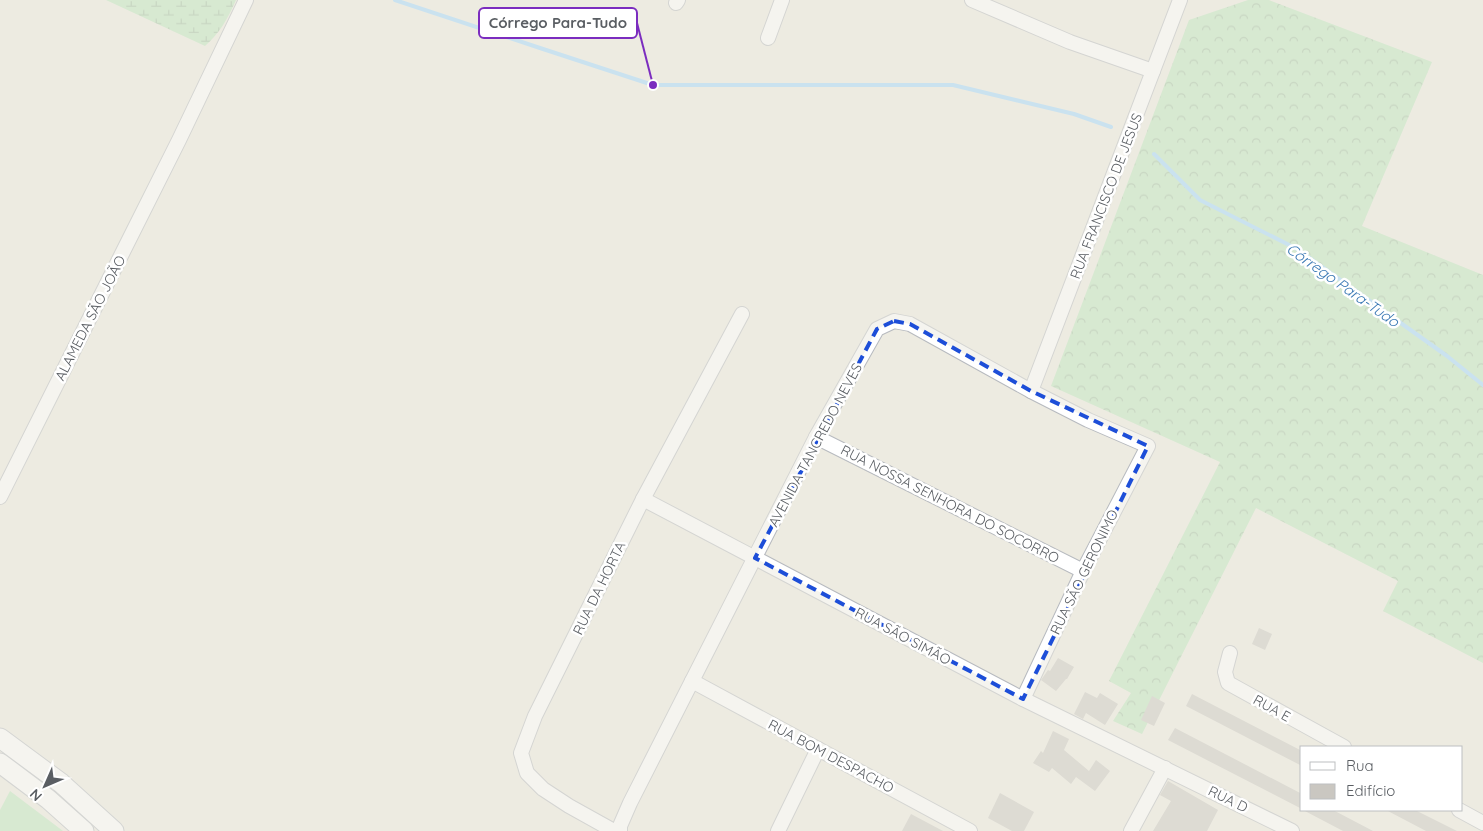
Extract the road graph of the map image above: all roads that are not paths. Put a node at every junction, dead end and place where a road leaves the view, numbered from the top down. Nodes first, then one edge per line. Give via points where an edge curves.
1 (246, 0) edge
2 (782, 0) edge
3 (972, 0) edge
4 (1180, 0) edge
5 (768, 38) dead end
6 (1153, 71) junction
7 (742, 314) dead end
8 (1031, 391) junction
9 (816, 437) junction
10 (1148, 446) joint
11 (0, 497) edge
12 (643, 499) junction
13 (755, 558) junction
14 (1083, 571) junction
15 (1230, 653) dead end
16 (692, 681) junction
17 (1023, 699) junction
18 (0, 738) edge
19 (1342, 746) edge
20 (818, 749) junction
21 (0, 763) edge
22 (1165, 768) junction
23 (1460, 811) edge
24 (1483, 823) edge
25 (1275, 827) edge
26 (956, 828) edge
27 (84, 831) edge
28 (114, 831) edge
29 (614, 831) edge
30 (620, 831) edge
31 (778, 831) edge
32 (970, 831) edge
33 (1131, 831) edge
34 (1292, 831) edge

1 - 11 street, ALAMEDA SÃO JOÃO
2 - 5 street
3 - 6 street via 1070,42
4 - 6 street, RUA FRANCISCO DE JESUS
6 - 8 street, RUA FRANCISCO DE JESUS
7 - 12 street, RUA DA HORTA
8 - 9 street, AVENIDA TANCREDO NEVES via 910,324 894,321 878,329
8 - 10 street, AVENIDA TANCREDO NEVES
9 - 13 street, AVENIDA TANCREDO NEVES
9 - 14 street, RUA NOSSA SENHORA DO SOCORRO
10 - 14 street, RUA SÃO GERONIMO
12 - 13 street, RUA SÃO SIMÃO
12 - 29 street, RUA DA HORTA via 535,716 521,754 527,773 543,788
13 - 16 street, AVENIDA TANCREDO NEVES
13 - 17 street, RUA SÃO SIMÃO
14 - 17 street, RUA SÃO GERONIMO
15 - 19 street, RUA E via 1225,672 1228,683
16 - 20 street, RUA BOM DESPACHO
16 - 30 street, AVENIDA TANCREDO NEVES via 630,803
17 - 22 street, RUA SÃO SIMÃO
18 - 28 main road via 61,783
20 - 26 street, RUA BOM DESPACHO
20 - 31 street
21 - 27 main road
22 - 25 street, RUA D
22 - 33 street
23 - 24 street
25 - 34 street, RUA D
26 - 32 street, RUA BOM DESPACHO

